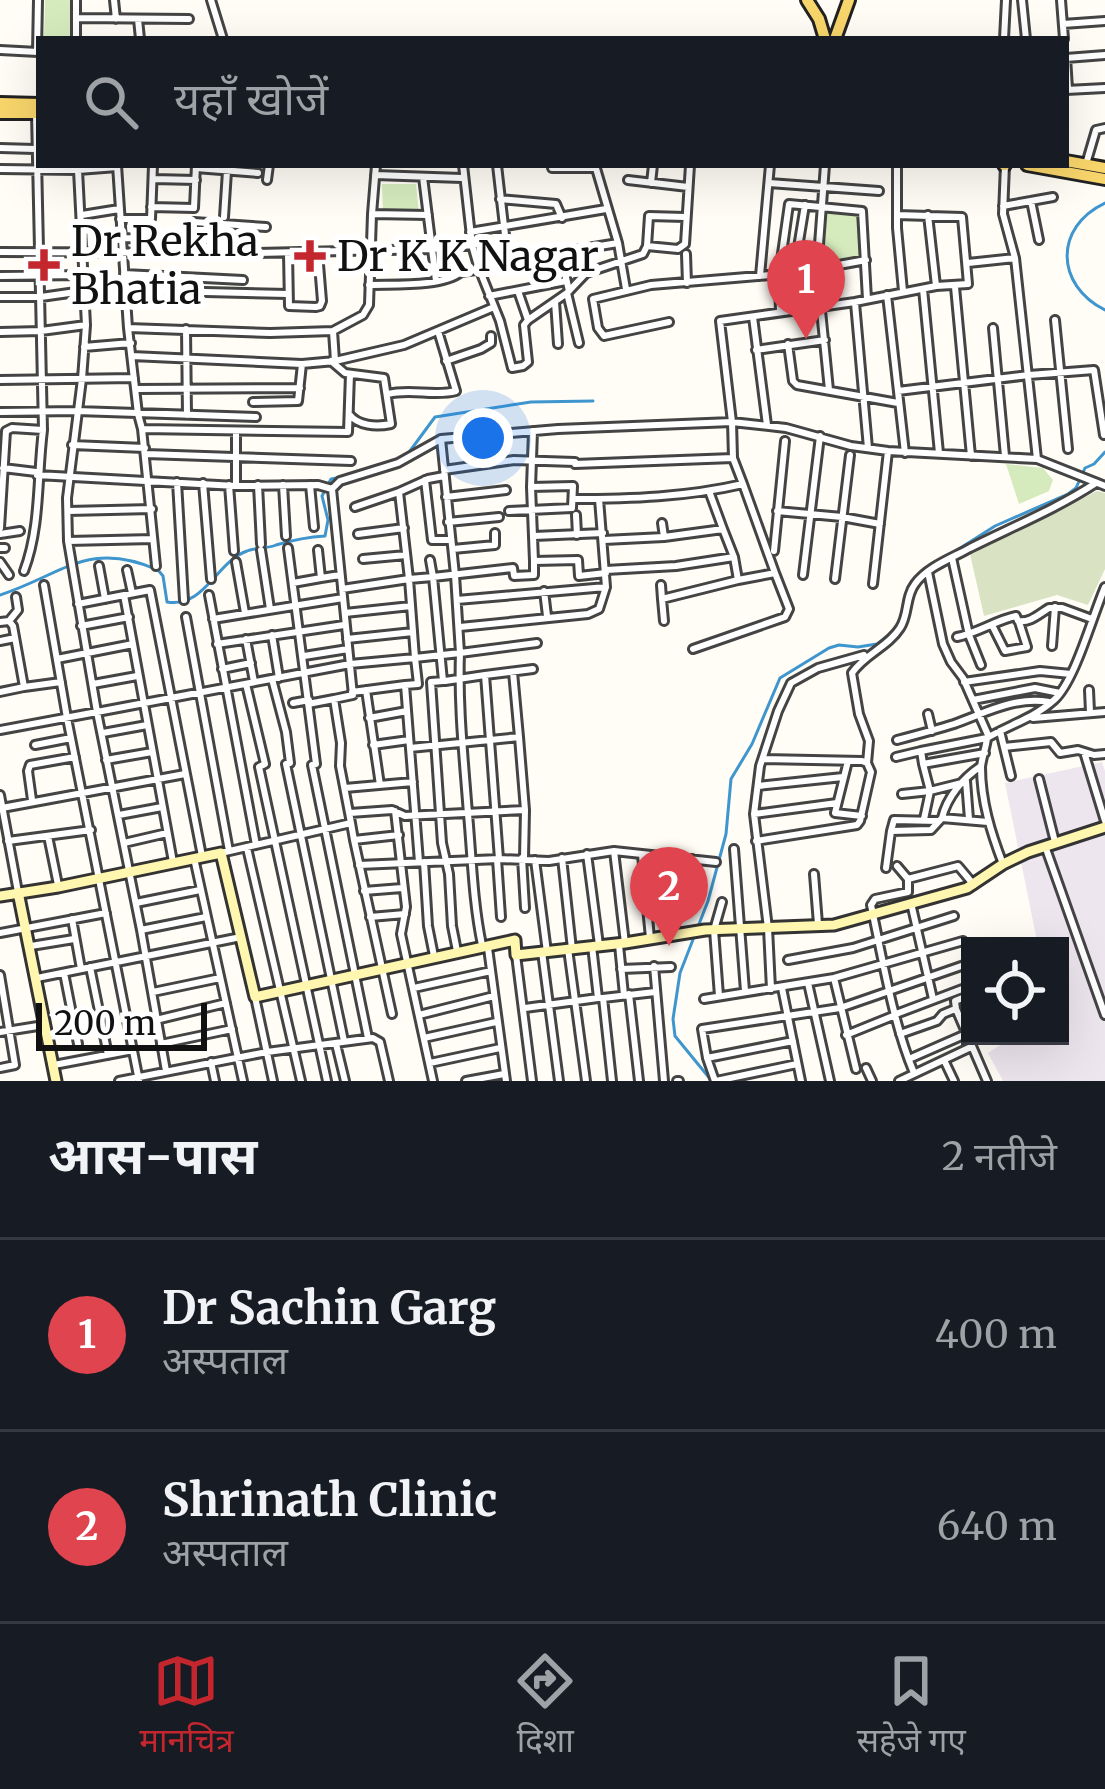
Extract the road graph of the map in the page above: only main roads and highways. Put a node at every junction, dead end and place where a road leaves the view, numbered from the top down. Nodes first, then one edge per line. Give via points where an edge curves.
1 (807, 0) edge
2 (849, 0) edge
3 (824, 36) edge
4 (836, 36) edge
5 (0, 108) edge
6 (36, 110) edge
7 (1069, 162) edge
8 (1069, 168) edge
9 (1105, 168) edge
10 (1084, 169) junction
11 (1105, 179) edge

1 - 3 main road
2 - 4 main road
5 - 6 main road
7 - 10 main road
8 - 10 main road
9 - 10 main road
10 - 11 main road

